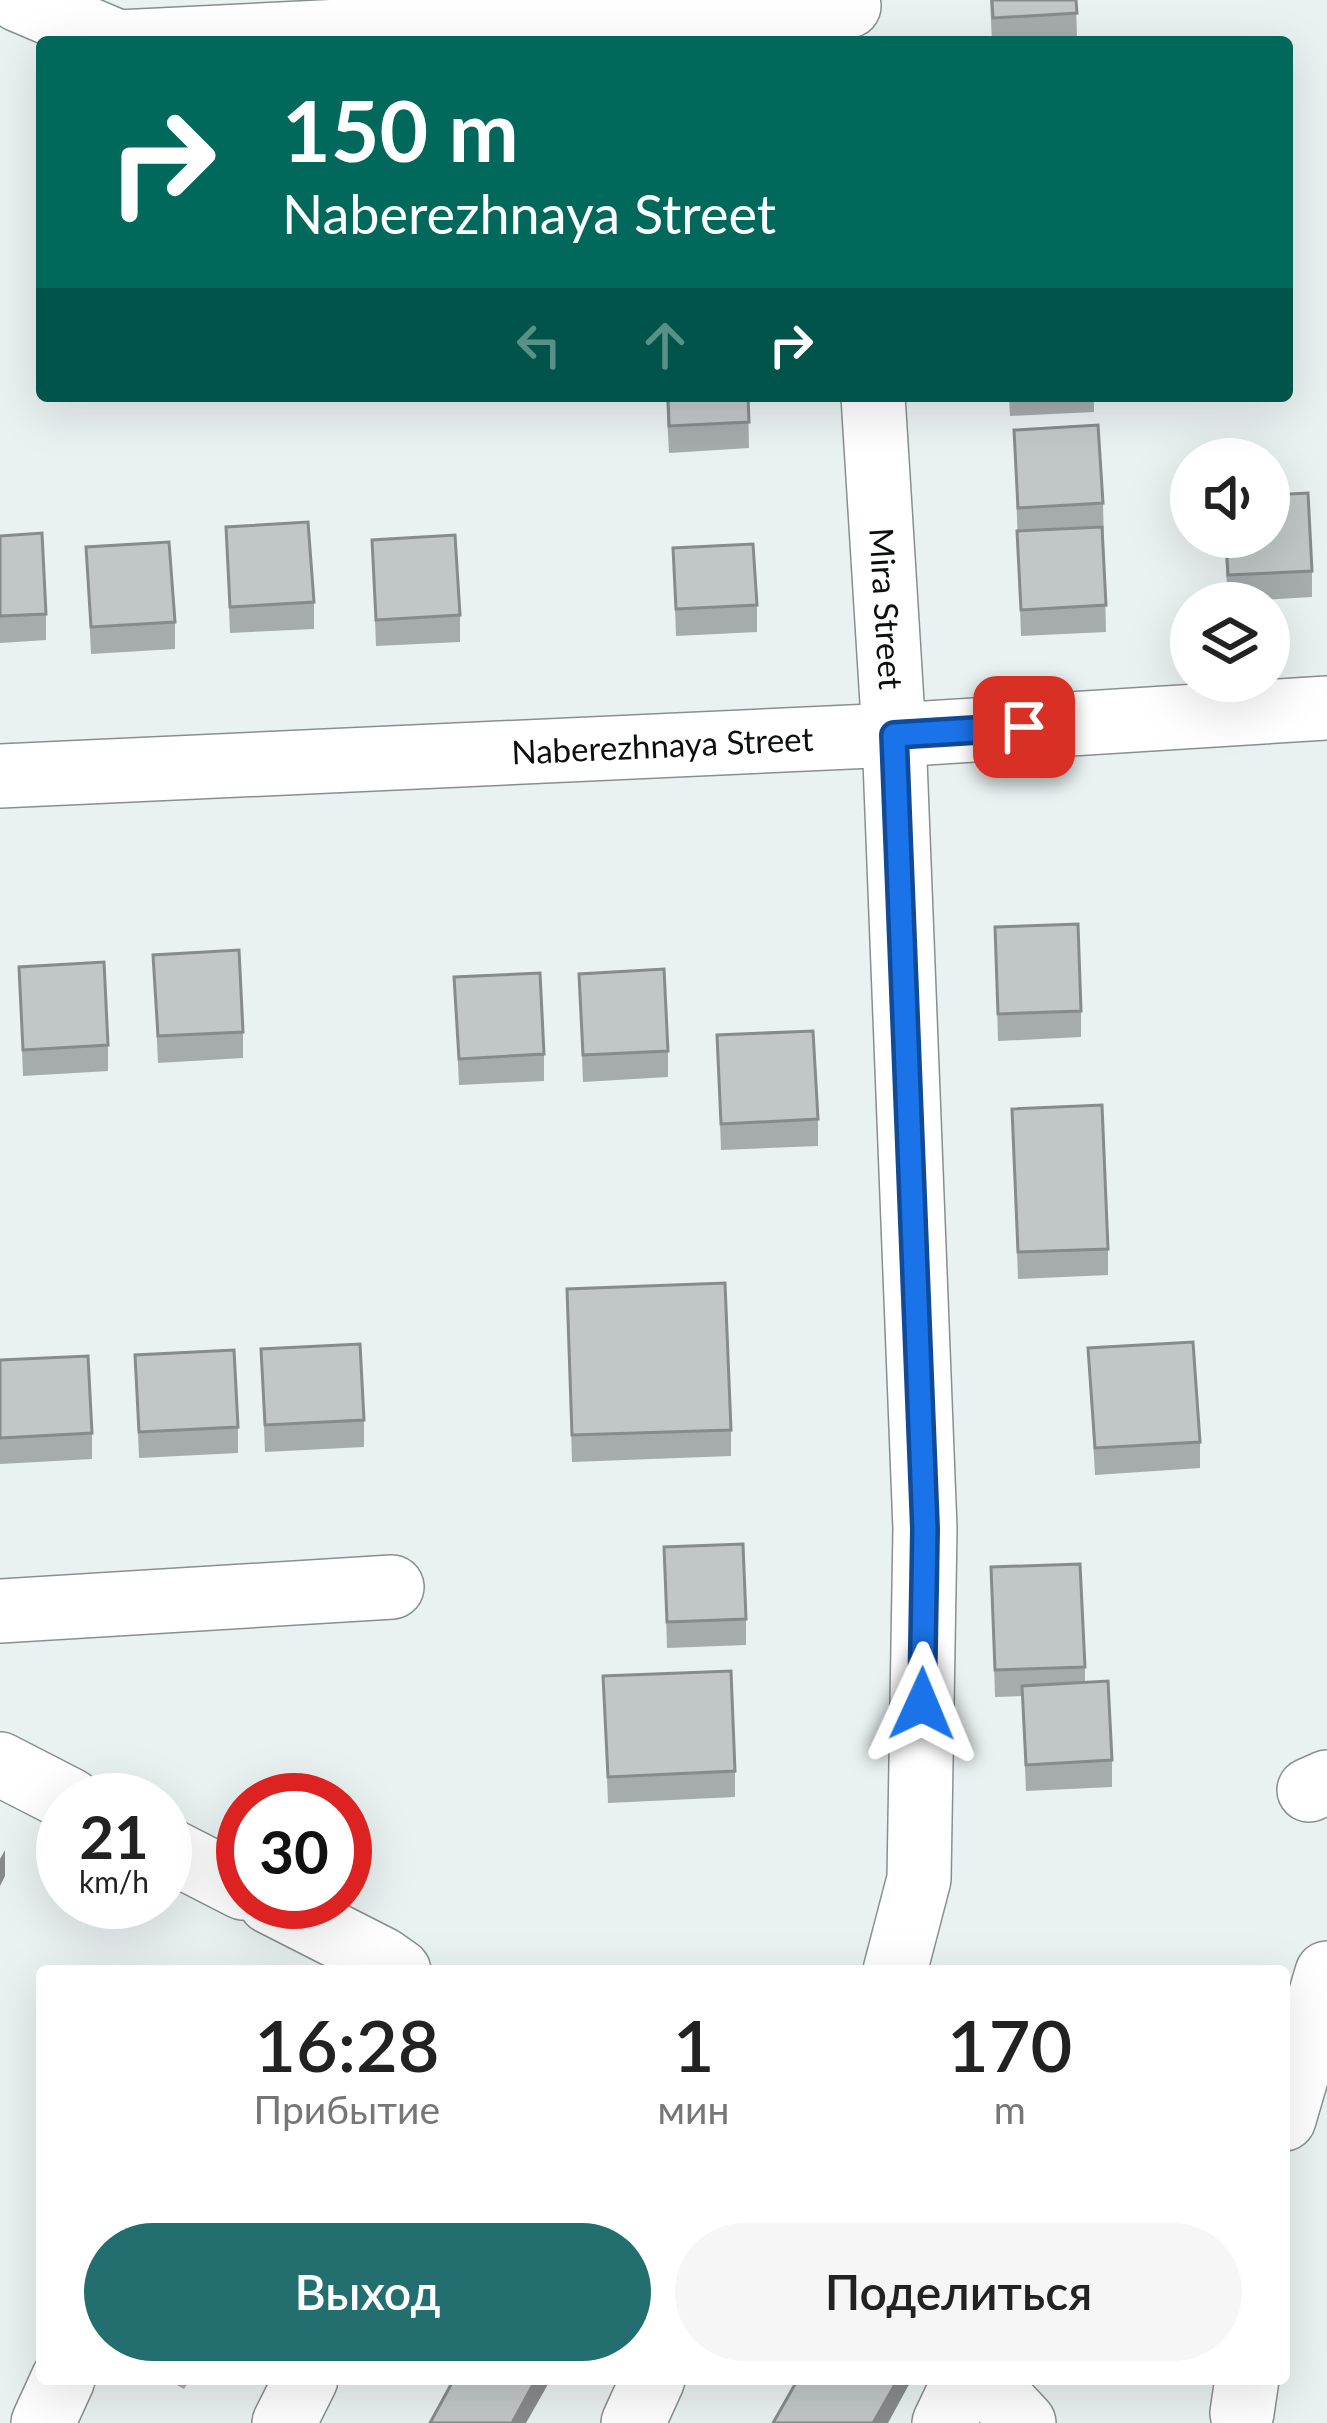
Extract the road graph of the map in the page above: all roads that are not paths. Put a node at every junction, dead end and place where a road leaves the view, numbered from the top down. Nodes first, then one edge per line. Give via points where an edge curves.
1 (19, 0) edge
2 (850, 16) edge
3 (104, 36) edge
4 (287, 36) edge
5 (873, 402) edge
6 (1327, 707) edge
7 (894, 735) junction
8 (0, 776) edge
9 (392, 1587) dead end
10 (0, 1611) edge
11 (0, 1764) edge
12 (36, 1783) edge
13 (323, 1929) edge
14 (390, 1965) edge
15 (897, 1965) edge
16 (1327, 1973) edge
17 (1290, 2099) edge
18 (60, 2385) edge
19 (303, 2385) edge
20 (649, 2385) edge
21 (962, 2385) edge
22 (989, 2385) edge
23 (43, 2423) edge
24 (284, 2423) edge
25 (633, 2423) edge
26 (944, 2423) edge
27 (1024, 2423) edge

1 - 3 street
2 - 4 street
5 - 7 street, Mira Street
6 - 7 street, Naberezhnaya Street
7 - 8 street, Naberezhnaya Street
7 - 15 street, Mira Street via 925,1529 919,1879
9 - 10 street
11 - 12 street
13 - 14 street
16 - 17 street
18 - 23 street
19 - 24 street
20 - 25 street
21 - 26 street
22 - 27 street

